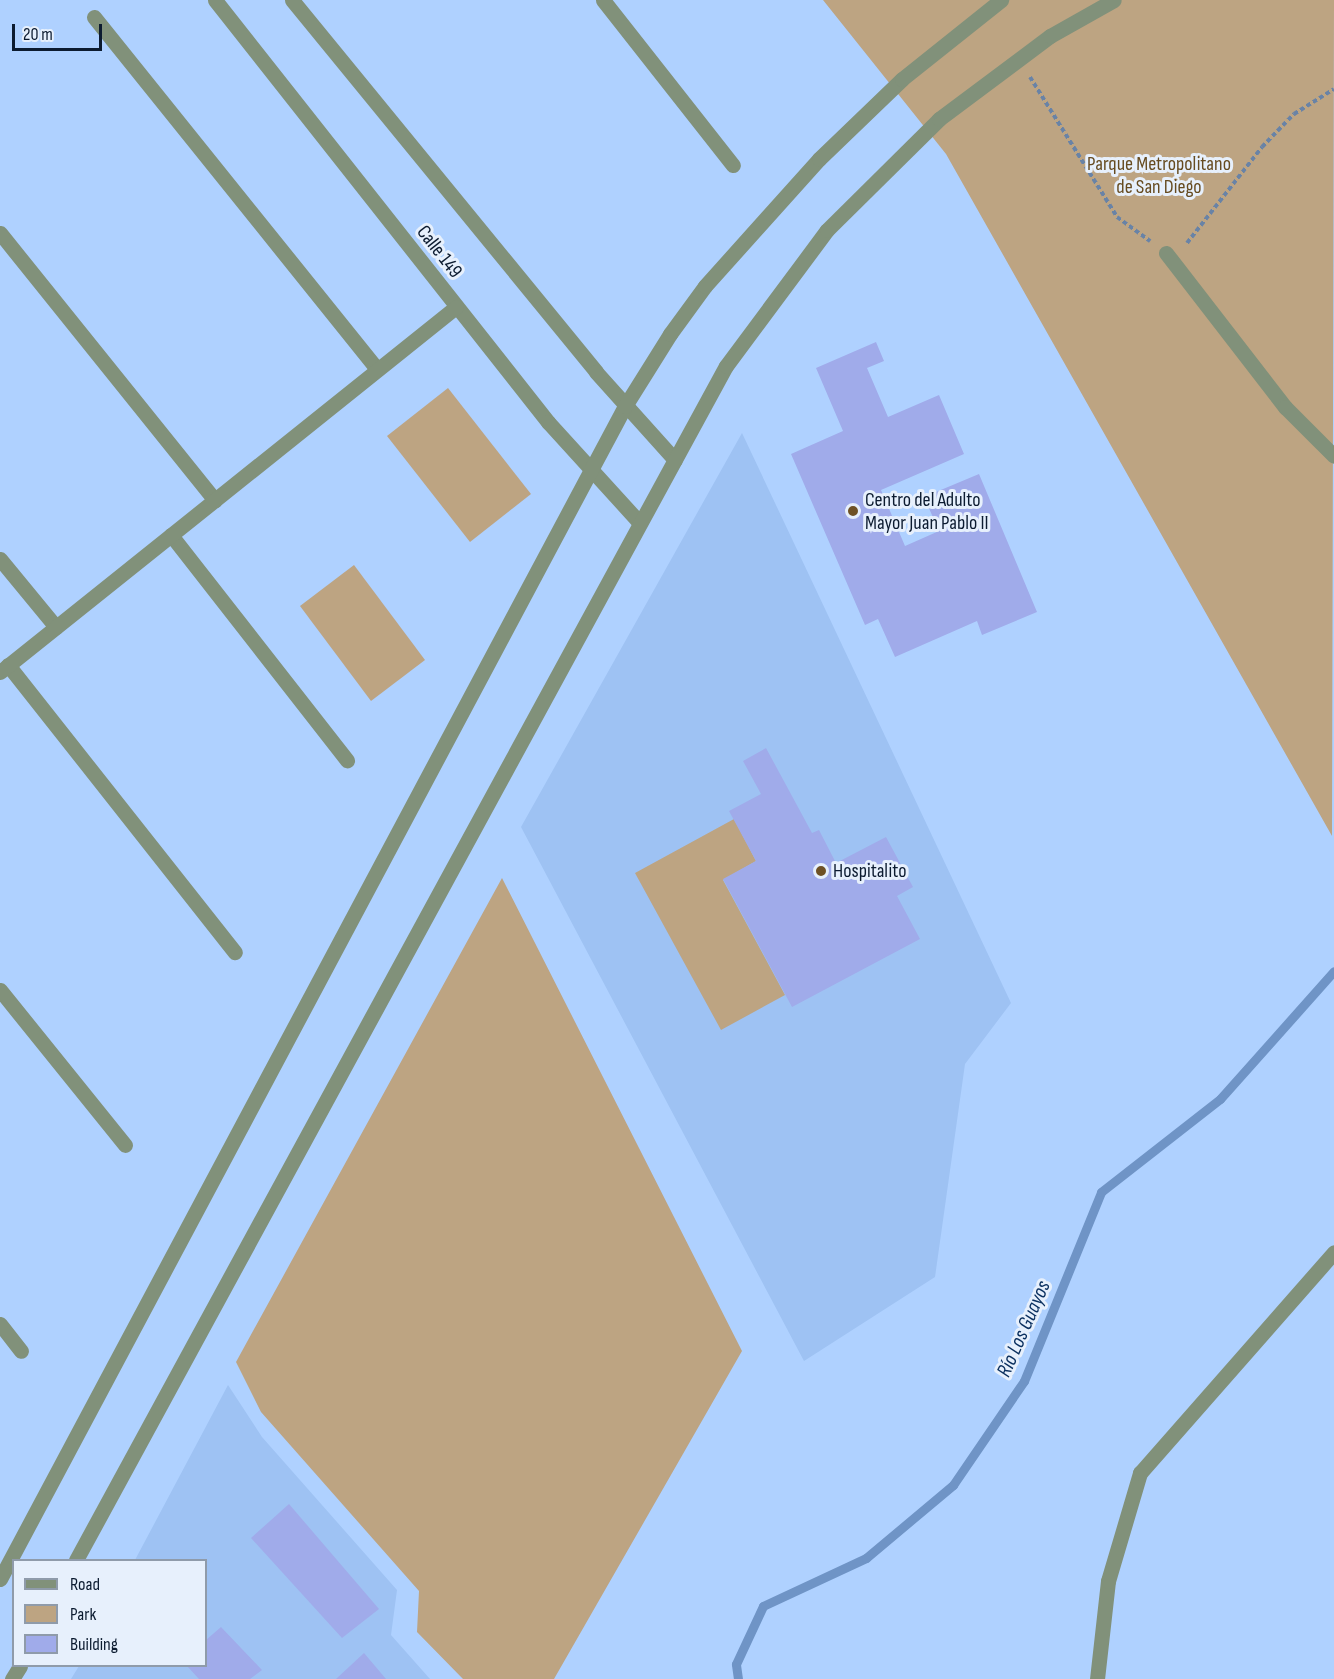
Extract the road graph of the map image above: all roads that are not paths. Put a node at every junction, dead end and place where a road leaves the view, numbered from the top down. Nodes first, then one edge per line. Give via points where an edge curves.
1 (215, 0) edge
2 (292, 0) edge
3 (603, 0) edge
4 (1001, 0) edge
5 (1114, 0) edge
6 (94, 17) dead end
7 (733, 165) dead end
8 (0, 233) edge
9 (1166, 253) road end
10 (456, 307) junction
11 (377, 369) junction
12 (625, 406) junction
13 (1334, 456) edge
14 (675, 460) junction
15 (592, 474) junction
16 (215, 500) junction
17 (639, 522) junction
18 (171, 535) junction
19 (0, 559) edge
20 (56, 627) junction
21 (4, 668) edge
22 (347, 760) dead end
23 (235, 952) dead end
24 (0, 990) edge
25 (125, 1145) dead end
26 (1334, 1252) edge
27 (0, 1324) edge
28 (21, 1351) dead end
29 (77, 1559) edge
30 (0, 1579) edge
31 (1097, 1679) edge

1 - 10 street, Calle 149
2 - 12 street
3 - 7 street
4 - 12 street via 902,79 767,213 705,286
5 - 14 street via 1050,36 939,119 826,230 726,366
6 - 11 street
8 - 16 street
9 - 13 street via 1285,407
10 - 11 street
10 - 15 street, Calle 149
11 - 16 street
12 - 14 street
12 - 15 street
14 - 17 street
15 - 17 street, Calle 149
15 - 30 street
16 - 18 street
17 - 29 street
18 - 20 street
18 - 22 street
19 - 20 street
20 - 21 street
21 - 23 street
24 - 25 street
26 - 31 street via 1140,1473 1108,1581
27 - 28 street

